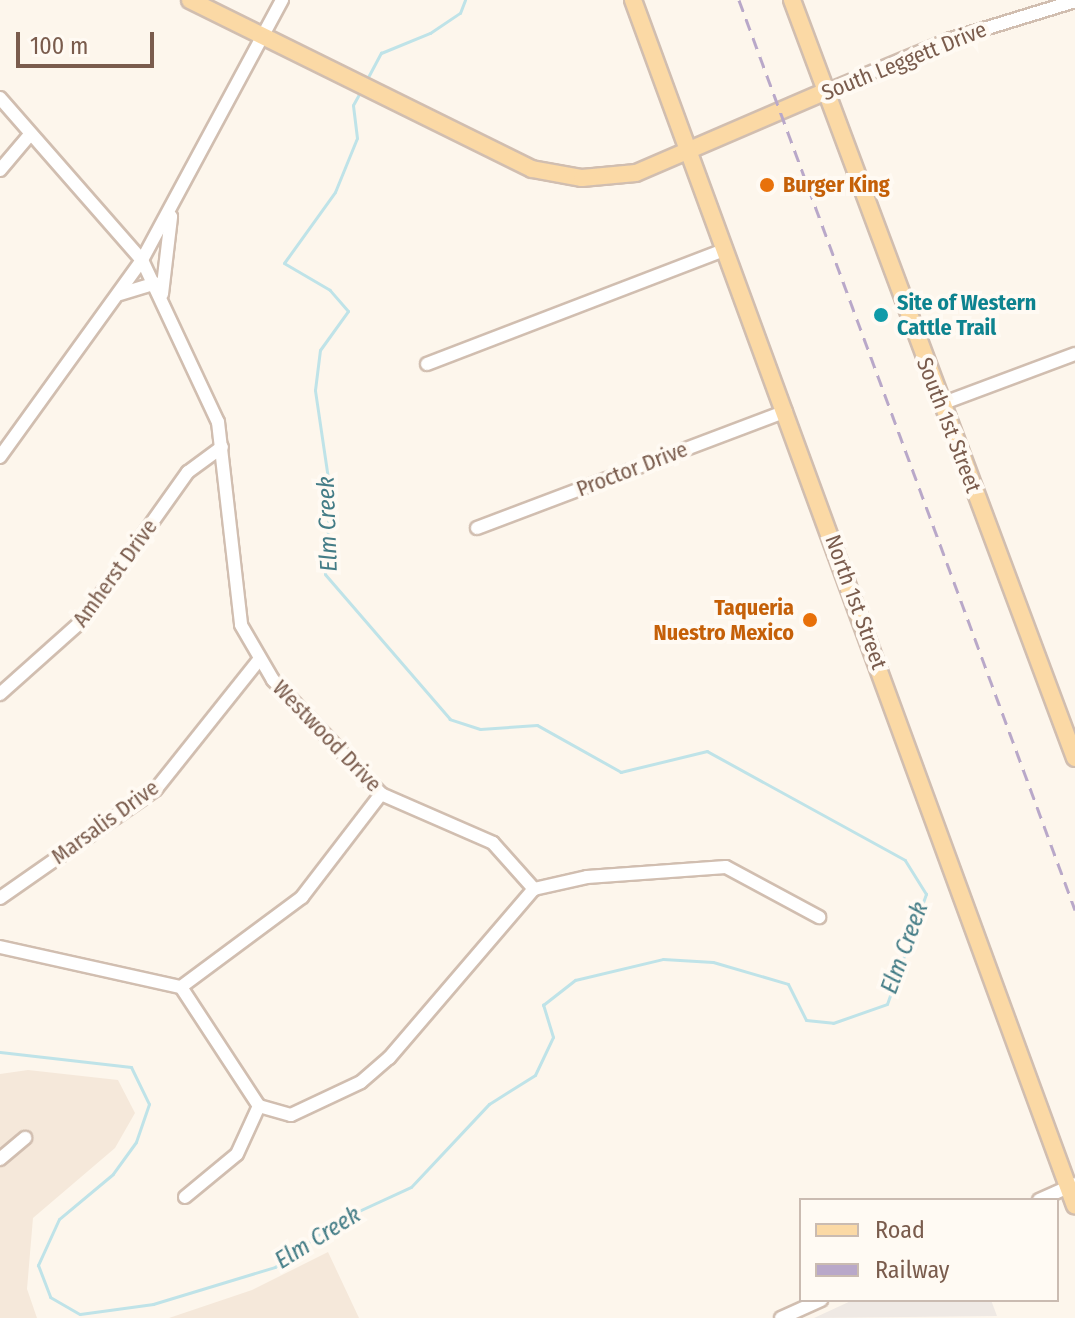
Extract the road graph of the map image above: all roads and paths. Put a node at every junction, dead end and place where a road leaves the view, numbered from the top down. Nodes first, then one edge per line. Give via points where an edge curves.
1 (190, 0) edge
2 (282, 0) edge
3 (633, 0) edge
4 (792, 0) edge
5 (1075, 1) edge
6 (264, 35) junction
7 (826, 91) junction
8 (0, 98) edge
9 (28, 137) junction
10 (689, 152) junction
11 (0, 170) edge
12 (175, 201) junction
13 (154, 239) junction
14 (121, 240) junction
15 (724, 250) junction
16 (142, 260) junction
17 (125, 282) junction
18 (155, 283) junction
19 (114, 298) junction
20 (162, 301) junction
21 (1075, 354) edge
22 (427, 364) dead end
23 (941, 404) junction
24 (786, 411) junction
25 (222, 447) junction
26 (0, 457) edge
27 (477, 528) dead end
28 (259, 660) junction
29 (0, 694) edge
30 (1075, 758) edge
31 (381, 794) junction
32 (534, 889) junction
33 (0, 898) edge
34 (819, 917) dead end
35 (0, 947) edge
36 (181, 987) junction
37 (259, 1106) junction
38 (25, 1138) dead end
39 (0, 1159) edge
40 (1072, 1185) edge
41 (185, 1197) dead end
42 (1043, 1198) edge
43 (1075, 1206) edge
44 (817, 1302) edge
45 (781, 1318) edge

1 - 6 main road, South Leggett Drive
2 - 6 street
3 - 10 main road, North 1st Street
4 - 7 main road, South 1st Street
5 - 7 street, South Leggett Drive via 951,39
6 - 10 main road, South Leggett Drive via 532,169 607,177
6 - 12 street
7 - 10 main road, South Leggett Drive
7 - 23 main road, South 1st Street
8 - 9 street, Westwood Drive
9 - 11 street
9 - 14 street, Westwood Drive
10 - 15 main road, North 1st Street
12 - 13 street
12 - 20 street
13 - 14 street
13 - 16 street
14 - 16 street, Westwood Drive
14 - 17 street
15 - 22 street
15 - 24 main road, North 1st Street
16 - 17 street
16 - 18 street, Westwood Drive
17 - 19 street
18 - 19 street
18 - 20 street, Westwood Drive
19 - 26 street
20 - 25 street, Westwood Drive
21 - 23 street
23 - 30 main road, South 1st Street
24 - 27 street, Proctor Drive
24 - 40 main road, North 1st Street
25 - 28 street, Westwood Drive via 234,601
25 - 29 street, Amherst Drive via 188,472 82,621
28 - 31 street, Westwood Drive
28 - 33 street, Marsalis Drive via 156,789
31 - 32 street, Westwood Drive via 493,843
31 - 36 street via 302,897
32 - 34 street via 587,877 726,867
32 - 37 street via 437,1010 361,1082 291,1115
35 - 36 street
36 - 37 street
37 - 41 street via 237,1154
38 - 39 street
40 - 42 street
40 - 43 main road, North 1st Street
44 - 45 street

